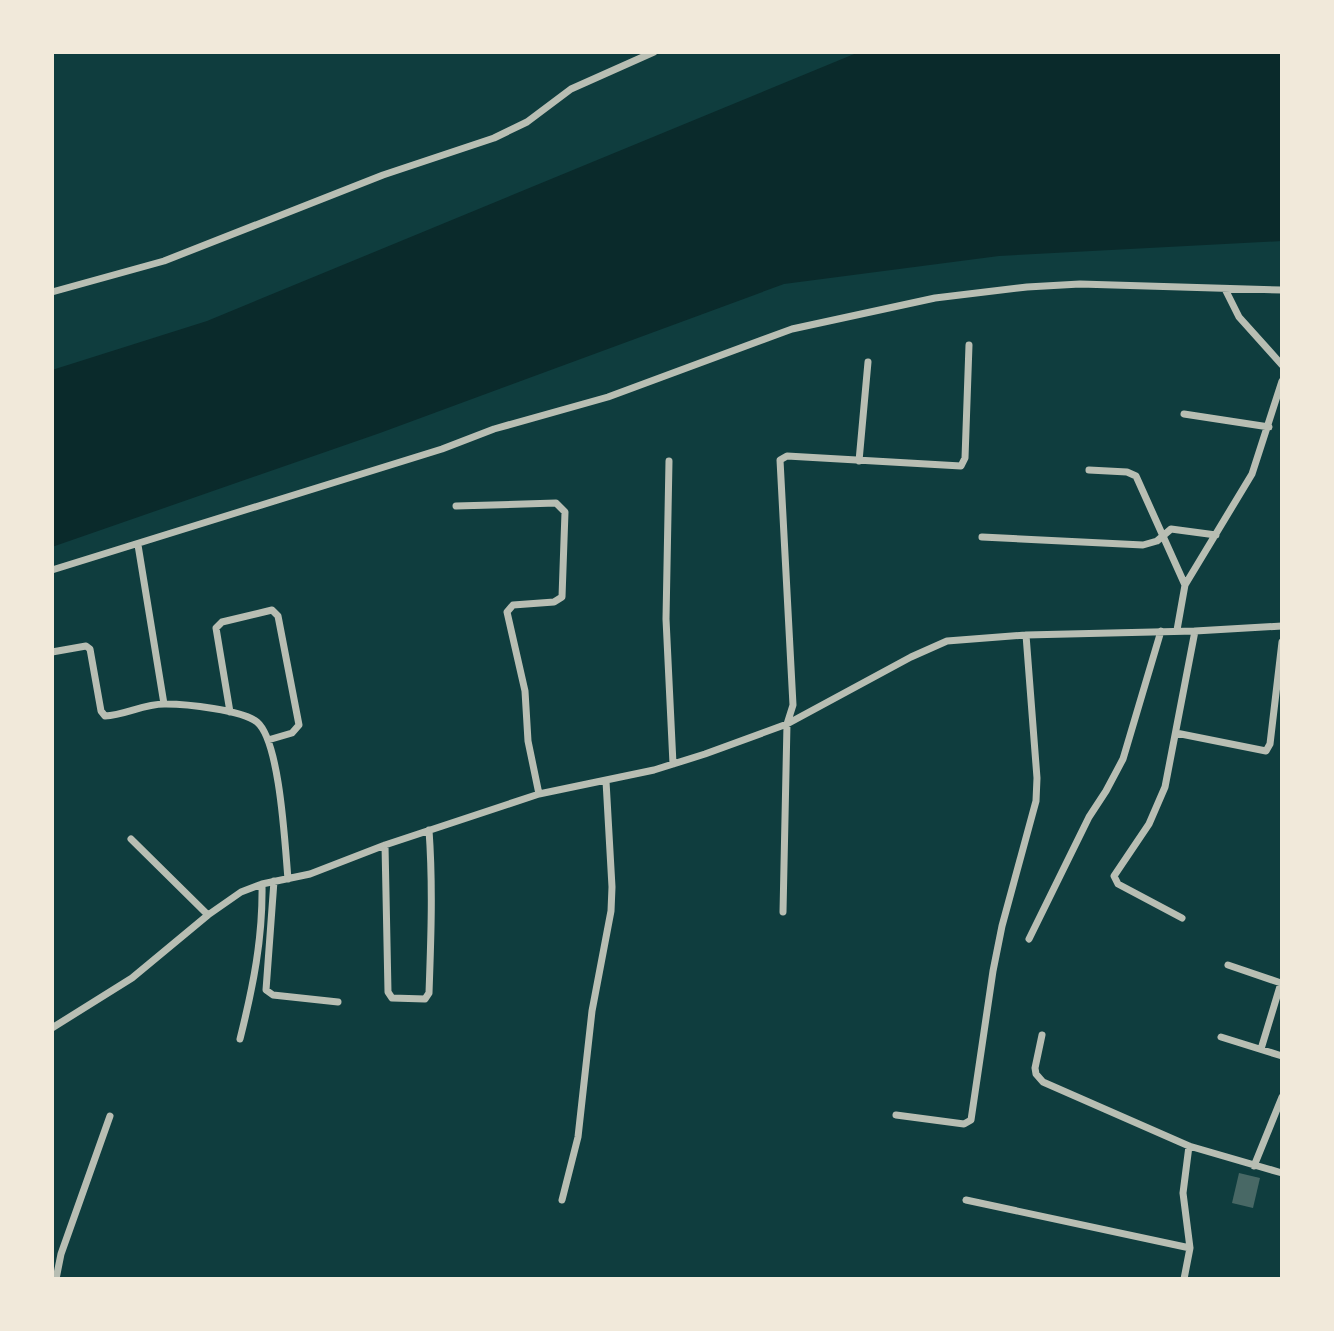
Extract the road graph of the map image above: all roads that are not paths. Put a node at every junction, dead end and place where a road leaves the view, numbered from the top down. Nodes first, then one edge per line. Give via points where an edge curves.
1 (654, 52) edge
2 (1225, 289) junction
3 (1282, 290) edge
4 (52, 292) edge
5 (969, 345) dead end
6 (868, 362) dead end
7 (1282, 365) edge
8 (1282, 381) edge
9 (1184, 414) dead end
10 (1269, 427) junction
11 (669, 461) dead end
12 (859, 461) junction
13 (1089, 470) dead end
14 (456, 506) dead end
15 (1216, 535) junction
16 (1162, 536) junction
17 (982, 537) dead end
18 (138, 545) junction
19 (52, 570) edge
20 (1185, 585) junction
21 (1282, 626) edge
22 (1177, 630) junction
23 (1161, 631) junction
24 (1195, 631) junction
25 (1026, 635) junction
26 (1282, 642) edge
27 (52, 652) edge
28 (164, 704) junction
29 (230, 712) junction
30 (787, 724) junction
31 (1176, 733) junction
32 (268, 740) junction
33 (673, 764) junction
34 (606, 781) junction
35 (539, 794) junction
36 (429, 830) junction
37 (131, 839) dead end
38 (385, 845) junction
39 (288, 879) junction
40 (274, 881) junction
41 (262, 884) junction
42 (783, 912) dead end
43 (208, 915) junction
44 (1182, 918) dead end
45 (1029, 939) dead end
46 (1228, 965) dead end
47 (338, 1002) dead end
48 (52, 1028) edge
49 (1042, 1035) dead end
50 (1221, 1037) dead end
51 (240, 1039) dead end
52 (1261, 1049) junction
53 (1282, 1056) edge
54 (1282, 1097) edge
55 (896, 1115) dead end
56 (110, 1116) dead end
57 (1189, 1146) junction
58 (1254, 1166) junction
59 (1282, 1173) edge
60 (562, 1200) dead end
61 (966, 1200) dead end
62 (1190, 1248) junction
63 (56, 1279) edge
64 (1184, 1279) edge

1 - 4 street via 571,89 527,122 494,138 383,175 164,261
2 - 3 street
2 - 7 street via 1239,317
2 - 18 street via 1150,284 1027,287 935,298 792,329 608,397
5 - 12 street via 961,466
6 - 12 street
8 - 10 street
9 - 10 street
10 - 15 street via 1252,474
11 - 33 street via 666,619
12 - 30 street via 787,456 780,460 793,705
13 - 16 street via 1134,474
14 - 35 street via 556,503 565,512 562,597 513,605 507,612 525,691
15 - 16 street via 1180,528
15 - 20 street
16 - 17 street via 1143,545
16 - 20 street
18 - 19 street
18 - 28 street
20 - 22 street
21 - 24 street
22 - 23 street
22 - 24 street
23 - 25 street
23 - 45 street via 1123,759
24 - 31 street
25 - 30 street via 947,641
25 - 55 street via 1036,801 1002,926 971,1120 964,1124
26 - 31 street via 1266,751
27 - 28 street via 90,649 105,716
28 - 29 street
29 - 32 street via 259,723
29 - 32 street via 216,628 272,610 278,616 299,725 292,733
30 - 33 street
30 - 42 street
31 - 44 street via 1159,805 1114,880
32 - 39 street
33 - 34 street
34 - 35 street
34 - 60 street via 611,911 592,1011 578,1137
35 - 36 street
36 - 38 street
36 - 38 street via 432,918 425,999 392,998 388,992
37 - 43 street
38 - 39 street
39 - 40 street
40 - 41 street
40 - 47 street via 266,990
41 - 43 street
41 - 51 street via 261,943
43 - 48 street via 132,978
46 - 52 street via 1281,983
49 - 57 street via 1035,1068 1043,1082
50 - 52 street
52 - 53 street
54 - 58 street
56 - 63 street
57 - 58 street
57 - 62 street via 1183,1193
58 - 59 street
61 - 62 street
62 - 64 street

